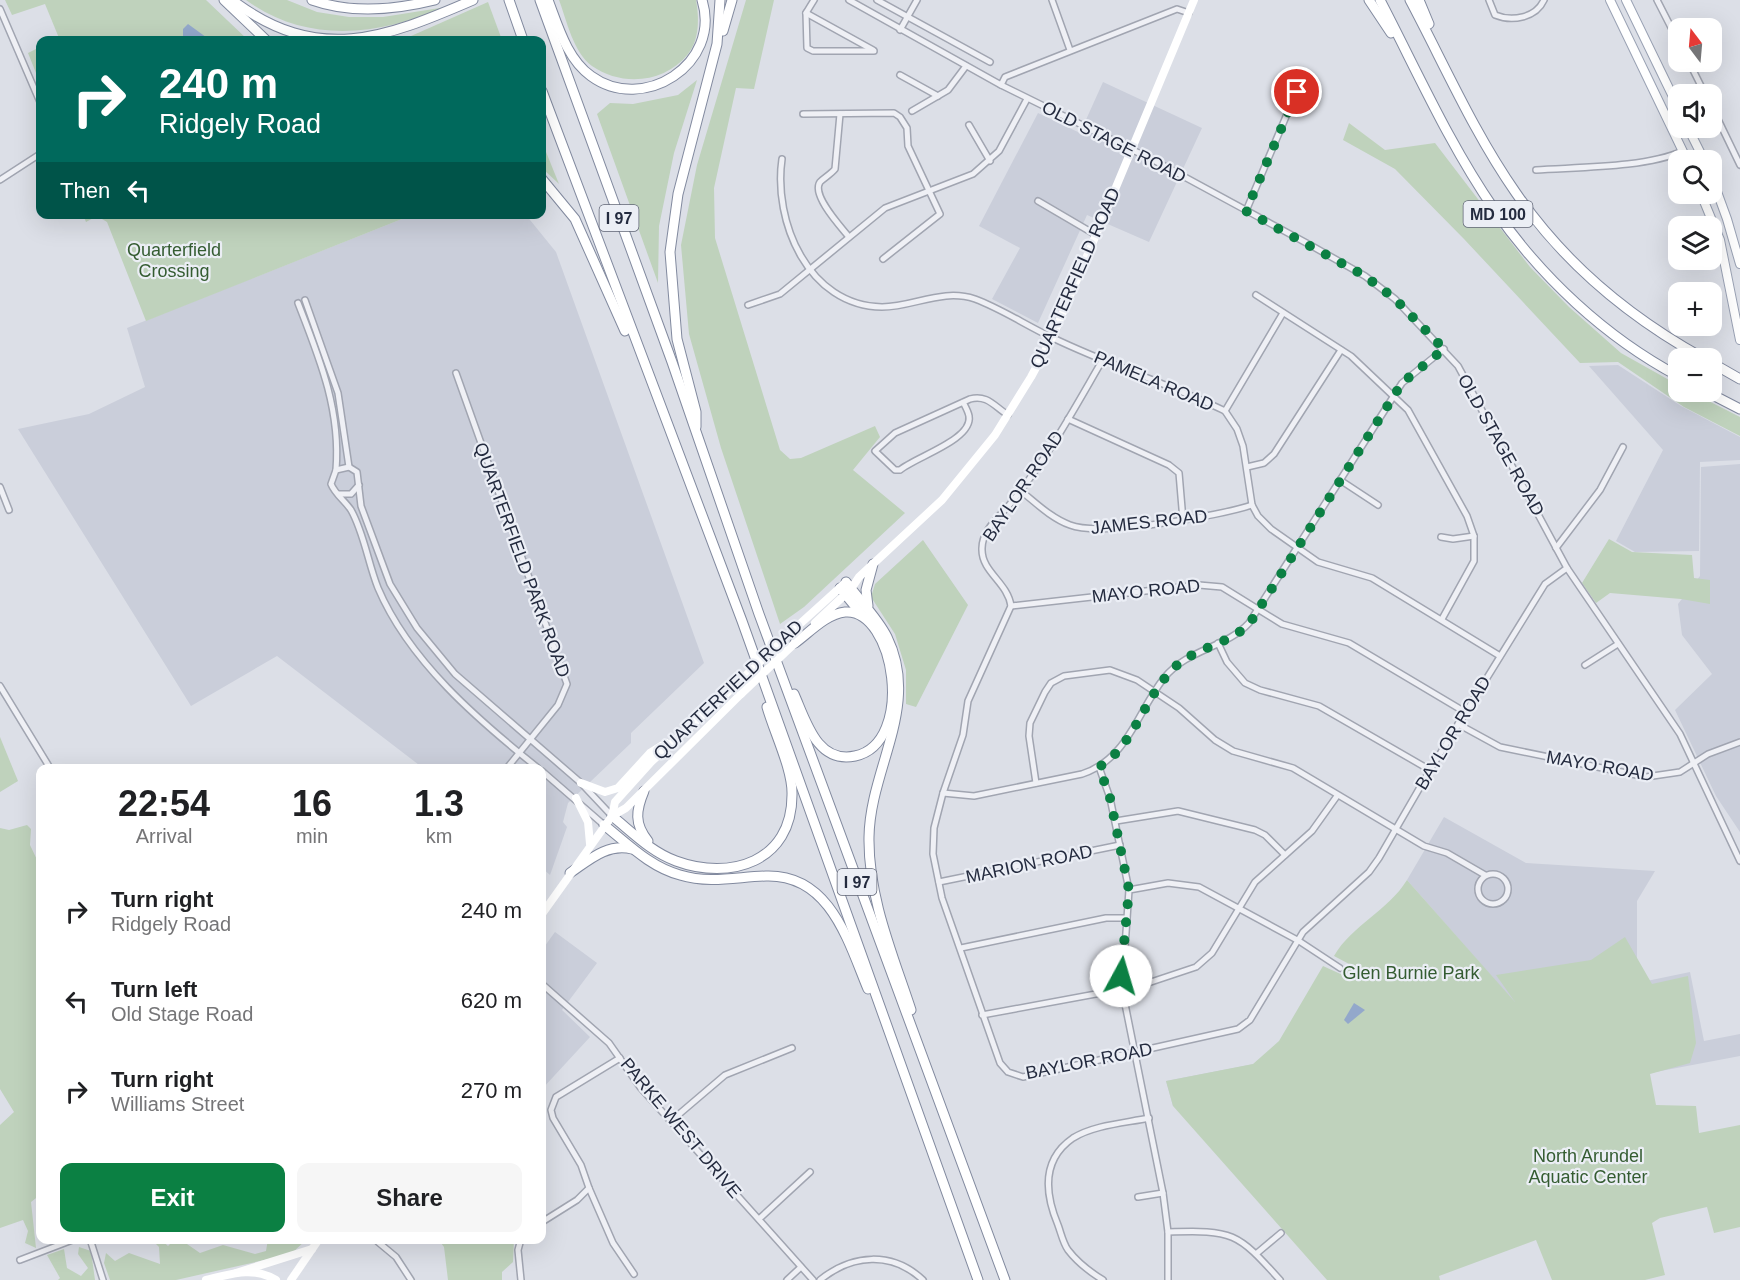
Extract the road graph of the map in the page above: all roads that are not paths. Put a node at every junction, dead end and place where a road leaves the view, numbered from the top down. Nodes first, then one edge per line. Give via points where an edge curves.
1 (224, 0) edge
2 (232, 0) edge
3 (312, 0) edge
4 (435, 0) edge
5 (473, 0) edge
6 (508, 0) edge
7 (540, 0) edge
8 (548, 0) edge
9 (702, 0) edge
10 (720, 0) edge
11 (732, 0) edge
12 (814, 0) edge
13 (849, 0) edge
14 (877, 0) edge
15 (917, 0) edge
16 (1052, 0) edge
17 (1173, 0) edge
18 (1194, 0) edge
19 (1369, 0) edge
20 (1380, 0) edge
21 (1410, 0) edge
22 (1419, 0) edge
23 (1489, 0) edge
24 (1544, 0) edge
25 (1610, 0) edge
26 (1626, 0) edge
27 (1657, 0) edge
28 (0, 9) edge
29 (1176, 9) junction
30 (806, 13) junction
31 (1189, 13) junction
32 (907, 17) junction
33 (1668, 21) edge
34 (900, 30) junction
35 (262, 36) edge
36 (314, 36) edge
37 (381, 36) edge
38 (522, 36) edge
39 (1070, 50) junction
40 (990, 62) dead end
41 (966, 66) junction
42 (1448, 71) junction
43 (1304, 74) dead end
44 (900, 75) dead end
45 (709, 76) junction
46 (1001, 85) junction
47 (1668, 87) edge
48 (36, 93) edge
49 (938, 96) junction
50 (1028, 99) junction
51 (546, 102) edge
52 (912, 111) dead end
53 (803, 114) dead end
54 (840, 114) junction
55 (1443, 121) junction
56 (969, 125) dead end
57 (1722, 128) edge
58 (1131, 149) junction
59 (1683, 150) edge
60 (36, 157) edge
61 (1668, 157) edge
62 (782, 159) dead end
63 (990, 161) junction
64 (1740, 165) edge
65 (1536, 170) dead end
66 (0, 180) edge
67 (546, 184) edge
68 (929, 190) junction
69 (1038, 201) dead end
70 (1705, 204) edge
71 (1722, 204) edge
72 (1246, 211) junction
73 (1096, 235) junction
74 (849, 237) junction
75 (883, 259) dead end
76 (1740, 264) edge
77 (809, 268) junction
78 (1256, 295) dead end
79 (1736, 298) edge
80 (305, 300) dead end
81 (298, 303) dead end
82 (748, 305) dead end
83 (1283, 313) junction
84 (1052, 338) junction
85 (1740, 340) edge
86 (1686, 348) edge
87 (1444, 349) junction
88 (1341, 350) junction
89 (1102, 361) junction
90 (1668, 369) edge
91 (1722, 369) edge
92 (456, 373) dead end
93 (1740, 379) edge
94 (1393, 396) junction
95 (1722, 400) edge
96 (963, 402) junction
97 (1740, 409) edge
98 (1225, 411) junction
99 (1008, 415) junction
100 (1068, 419) junction
101 (696, 437) junction
102 (1623, 447) dead end
103 (1247, 466) junction
104 (349, 467) junction
105 (336, 470) junction
106 (688, 480) junction
107 (1340, 480) junction
108 (359, 485) junction
109 (0, 487) edge
110 (1021, 491) junction
111 (339, 494) junction
112 (1252, 505) junction
113 (1378, 505) dead end
114 (9, 510) dead end
115 (1183, 520) junction
116 (1474, 536) junction
117 (1441, 537) dead end
118 (1297, 547) junction
119 (1556, 548) junction
120 (873, 564) junction
121 (1567, 568) junction
122 (845, 588) junction
123 (1011, 606) junction
124 (1258, 609) junction
125 (759, 614) junction
126 (868, 616) junction
127 (1442, 619) junction
128 (742, 621) junction
129 (1218, 643) junction
130 (795, 644) junction
131 (1618, 644) junction
132 (1500, 656) junction
133 (1585, 665) dead end
134 (0, 686) edge
135 (1154, 692) junction
136 (1465, 712) junction
137 (1458, 724) junction
138 (677, 736) junction
139 (530, 740) junction
140 (1740, 742) edge
141 (518, 753) junction
142 (48, 764) edge
143 (510, 764) edge
144 (533, 764) edge
145 (1695, 764) junction
146 (1099, 767) junction
147 (1430, 770) junction
148 (546, 774) edge
149 (581, 783) junction
150 (1036, 783) junction
151 (644, 791) junction
152 (943, 794) junction
153 (1337, 796) junction
154 (576, 798) junction
155 (612, 816) junction
156 (1116, 821) junction
157 (604, 825) junction
158 (1397, 829) junction
159 (590, 844) junction
160 (1120, 845) junction
161 (634, 849) junction
162 (657, 852) junction
163 (1285, 855) junction
164 (1740, 861) edge
165 (570, 873) junction
166 (1485, 875) junction
167 (939, 882) junction
168 (1129, 890) junction
169 (546, 908) edge
170 (1240, 908) junction
171 (1127, 918) junction
172 (1299, 941) junction
173 (961, 948) junction
174 (1340, 968) dead end
175 (546, 987) edge
176 (1122, 989) junction
177 (982, 1015) junction
178 (792, 1048) dead end
179 (1135, 1053) junction
180 (620, 1058) junction
181 (908, 1085) junction
182 (1149, 1118) junction
183 (671, 1121) junction
184 (957, 1149) junction
185 (810, 1172) dead end
186 (590, 1188) junction
187 (1163, 1193) junction
188 (1138, 1197) dead end
189 (546, 1219) edge
190 (759, 1219) junction
191 (1168, 1232) junction
192 (1281, 1233) dead end
193 (62, 1244) edge
194 (92, 1244) edge
195 (316, 1244) edge
196 (380, 1244) edge
197 (520, 1244) edge
198 (312, 1249) junction
199 (1256, 1254) junction
200 (20, 1260) dead end
201 (801, 1267) junction
202 (236, 1273) junction
203 (634, 1274) dead end
204 (103, 1280) edge
205 (206, 1280) edge
206 (276, 1280) edge
207 (291, 1280) edge
208 (411, 1280) edge
209 (521, 1280) edge
210 (787, 1280) edge
211 (813, 1280) edge
212 (820, 1280) edge
213 (924, 1280) edge
214 (978, 1280) edge
215 (1005, 1280) edge
216 (1103, 1280) edge
217 (1168, 1280) edge
218 (1280, 1280) edge

1 - 35 highway
2 - 36 highway via 282,28
3 - 4 highway via 362,9
5 - 37 highway
6 - 38 highway
7 - 101 highway, I 97
8 - 9 highway via 579,65 604,84 634,91 663,84 694,57 705,20
10 - 45 highway via 717,44
11 - 45 highway
12 - 30 street
13 - 34 street, OLD STAGE ROAD
14 - 32 street
15 - 32 street
16 - 39 street
17 - 29 street
18 - 31 main road, QUARTERFIELD ROAD
19 - 55 highway
20 - 55 highway, MD 100
21 - 42 highway, MD 100
22 - 42 highway
23 - 24 street via 1495,15 1514,19 1533,13
25 - 59 main road
26 - 47 main road
27 - 33 street
28 - 48 street
29 - 31 street
29 - 39 street
30 - 30 street via 807,48 874,51
31 - 58 main road, QUARTERFIELD ROAD
32 - 34 street
32 - 40 street
34 - 41 street, OLD STAGE ROAD
39 - 46 street via 1005,77
41 - 46 street, OLD STAGE ROAD
41 - 49 street via 955,84
42 - 86 highway, MD 100 via 1493,157 1562,251 1619,304
43 - 72 street
44 - 49 street
45 - 101 highway via 678,194 670,252 676,339 696,412
46 - 50 street, OLD STAGE ROAD
49 - 52 street
50 - 58 street, OLD STAGE ROAD
50 - 63 street
51 - 106 highway, I 97
53 - 54 street
54 - 68 street via 894,113 900,117 907,128 908,146
54 - 74 street via 835,169 818,189 820,198
55 - 90 highway, MD 100 via 1493,208 1541,269 1601,323
56 - 63 street
57 - 64 street
58 - 72 street, OLD STAGE ROAD
58 - 73 main road, QUARTERFIELD ROAD
60 - 66 street
61 - 65 street
62 - 77 street, PAMELA ROAD via 784,217 797,251
63 - 68 street via 973,174
67 - 106 highway via 585,238
68 - 74 street via 885,208
68 - 75 street via 940,214
69 - 73 street
70 - 79 main road
71 - 76 main road
72 - 87 street, OLD STAGE ROAD via 1365,276 1395,299
73 - 84 main road, QUARTERFIELD ROAD
74 - 77 street
77 - 82 street via 780,294
77 - 84 street, PAMELA ROAD via 833,291 859,303 880,307 927,297 961,296 985,303
78 - 83 street
79 - 85 main road
80 - 104 street via 338,393
81 - 105 street via 330,391
83 - 88 street
83 - 98 street
84 - 89 street, PAMELA ROAD
84 - 99 main road, QUARTERFIELD ROAD
87 - 94 street via 1402,383
87 - 119 street, OLD STAGE ROAD via 1458,366
88 - 94 street
88 - 103 street via 1274,454 1264,463
89 - 98 street, PAMELA ROAD
89 - 100 street, BAYLOR ROAD
91 - 93 highway
92 - 139 street, QUARTERFIELD PARK ROAD via 567,684 558,705
94 - 107 street
94 - 116 street via 1408,410 1467,516
95 - 97 highway
96 - 96 street via 968,421 951,442 900,470 875,451 895,433
96 - 99 street via 986,398
98 - 103 street, PAMELA ROAD via 1237,429
99 - 120 main road, QUARTERFIELD ROAD via 942,500
100 - 110 street, BAYLOR ROAD
100 - 115 street via 1179,473
101 - 125 highway, I 97
102 - 119 street via 1600,490
103 - 112 street, PAMELA ROAD
104 - 105 street
104 - 108 street via 357,472
105 - 111 street via 331,484
106 - 128 highway, I 97
107 - 113 street
107 - 118 street
108 - 111 street via 351,494
108 - 139 street via 361,508 390,584 417,628 456,674
109 - 114 street
110 - 115 street, JAMES ROAD via 1055,518 1089,530
110 - 123 street, BAYLOR ROAD via 987,531 982,543 985,564 1007,590
111 - 141 street via 351,511 378,589 396,621 468,711
112 - 115 street, JAMES ROAD
112 - 118 street via 1264,523
116 - 117 street
116 - 127 street via 1474,561
118 - 124 street
118 - 127 street via 1318,562 1372,578
119 - 121 street, OLD STAGE ROAD
120 - 122 main road, QUARTERFIELD ROAD
120 - 126 highway via 866,596
121 - 131 street, OLD STAGE ROAD
121 - 132 street, BAYLOR ROAD via 1545,584
122 - 126 highway
122 - 130 main road, QUARTERFIELD ROAD
122 - 138 main road, QUARTERFIELD ROAD, bridge
123 - 124 street, MAYO ROAD via 1199,585 1222,587
123 - 152 street, BAYLOR ROAD via 968,701 963,735
124 - 129 street via 1243,630
124 - 136 street, MAYO ROAD via 1282,624 1349,643
125 - 126 highway via 816,741 831,753 851,757 876,746 892,711 886,652
125 - 184 highway, I 97
126 - 130 highway via 847,612 835,615
126 - 184 highway via 893,649 900,697 870,816 871,869 890,946
127 - 132 street
128 - 162 highway via 791,783 792,805 786,828 766,855 735,867 692,866
128 - 181 highway, I 97
129 - 135 street via 1177,665
129 - 147 street via 1227,662 1245,683 1319,706
130 - 151 main road, QUARTERFIELD ROAD, bridge
131 - 133 street
131 - 145 street, OLD STAGE ROAD via 1675,726
132 - 136 street, BAYLOR ROAD
134 - 142 street
135 - 146 street via 1122,746
135 - 150 street via 1137,680 1110,670 1057,679 1045,692 1030,723
135 - 153 street via 1233,751 1293,768
136 - 137 street, BAYLOR ROAD
137 - 145 street, MAYO ROAD via 1500,747 1646,777 1670,775
137 - 147 street, BAYLOR ROAD
138 - 149 main road via 650,753 618,788 606,792
138 - 155 main road, QUARTERFIELD ROAD via 615,802
139 - 141 street, QUARTERFIELD PARK ROAD
139 - 149 street
140 - 145 street, MAYO ROAD via 1708,754
141 - 143 street, QUARTERFIELD PARK ROAD
141 - 144 street
145 - 164 street, OLD STAGE ROAD
146 - 150 street
146 - 156 street
147 - 158 street, BAYLOR ROAD
148 - 154 street
149 - 155 street
150 - 152 street via 974,796
151 - 155 main road, QUARTERFIELD ROAD
151 - 162 highway via 638,804 638,823
152 - 167 street, BAYLOR ROAD via 933,840
153 - 158 street
153 - 163 street via 1320,823
154 - 157 street
154 - 159 main road via 587,820
155 - 157 main road, QUARTERFIELD ROAD
155 - 162 highway
156 - 160 street
156 - 163 street via 1162,812 1194,814 1255,830
157 - 159 main road, QUARTERFIELD ROAD
157 - 161 highway
158 - 166 street
158 - 172 street, BAYLOR ROAD via 1369,872 1310,924
159 - 165 main road, QUARTERFIELD ROAD
160 - 167 street, MARION ROAD
160 - 168 street
161 - 165 highway via 607,849
161 - 181 highway via 665,870 691,878 720,881 781,877 818,893 844,932
163 - 170 street via 1262,875
165 - 169 main road, QUARTERFIELD ROAD
166 - 166 street via 1497,874 1508,884 1507,896 1498,903 1487,903 1479,896 1478,884
167 - 173 street, BAYLOR ROAD
168 - 170 street via 1167,883 1187,884
168 - 171 street
170 - 172 street
170 - 176 street via 1212,953 1196,967
171 - 173 street via 1106,918
171 - 176 street
172 - 174 street
172 - 179 street, BAYLOR ROAD via 1258,1010 1238,1029
173 - 177 street, BAYLOR ROAD
175 - 180 street, PARKE WEST DRIVE via 596,1030
176 - 177 street
176 - 179 street
177 - 179 street, BAYLOR ROAD via 1000,1063 1008,1072 1023,1077
178 - 183 street via 725,1075
179 - 182 street
180 - 183 street, PARKE WEST DRIVE
180 - 186 street via 556,1096 553,1103 553,1118
181 - 214 highway, I 97
182 - 187 street
182 - 216 street via 1090,1131 1073,1139 1057,1154 1049,1170 1049,1203 1067,1249
183 - 190 street, PARKE WEST DRIVE
184 - 215 highway, I 97
185 - 190 street
186 - 189 street
186 - 203 street via 613,1243
187 - 188 street
187 - 191 street
190 - 201 street, PARKE WEST DRIVE
191 - 199 street via 1219,1232 1245,1243
191 - 217 street
192 - 199 street
193 - 200 street
194 - 204 street
195 - 198 main road
196 - 208 street via 396,1257
197 - 209 street
198 - 202 main road
198 - 207 main road
199 - 218 street
201 - 210 street
201 - 211 street, PARKE WEST DRIVE
202 - 205 main road
202 - 206 main road via 255,1271
212 - 213 street via 852,1261 871,1258 902,1265

